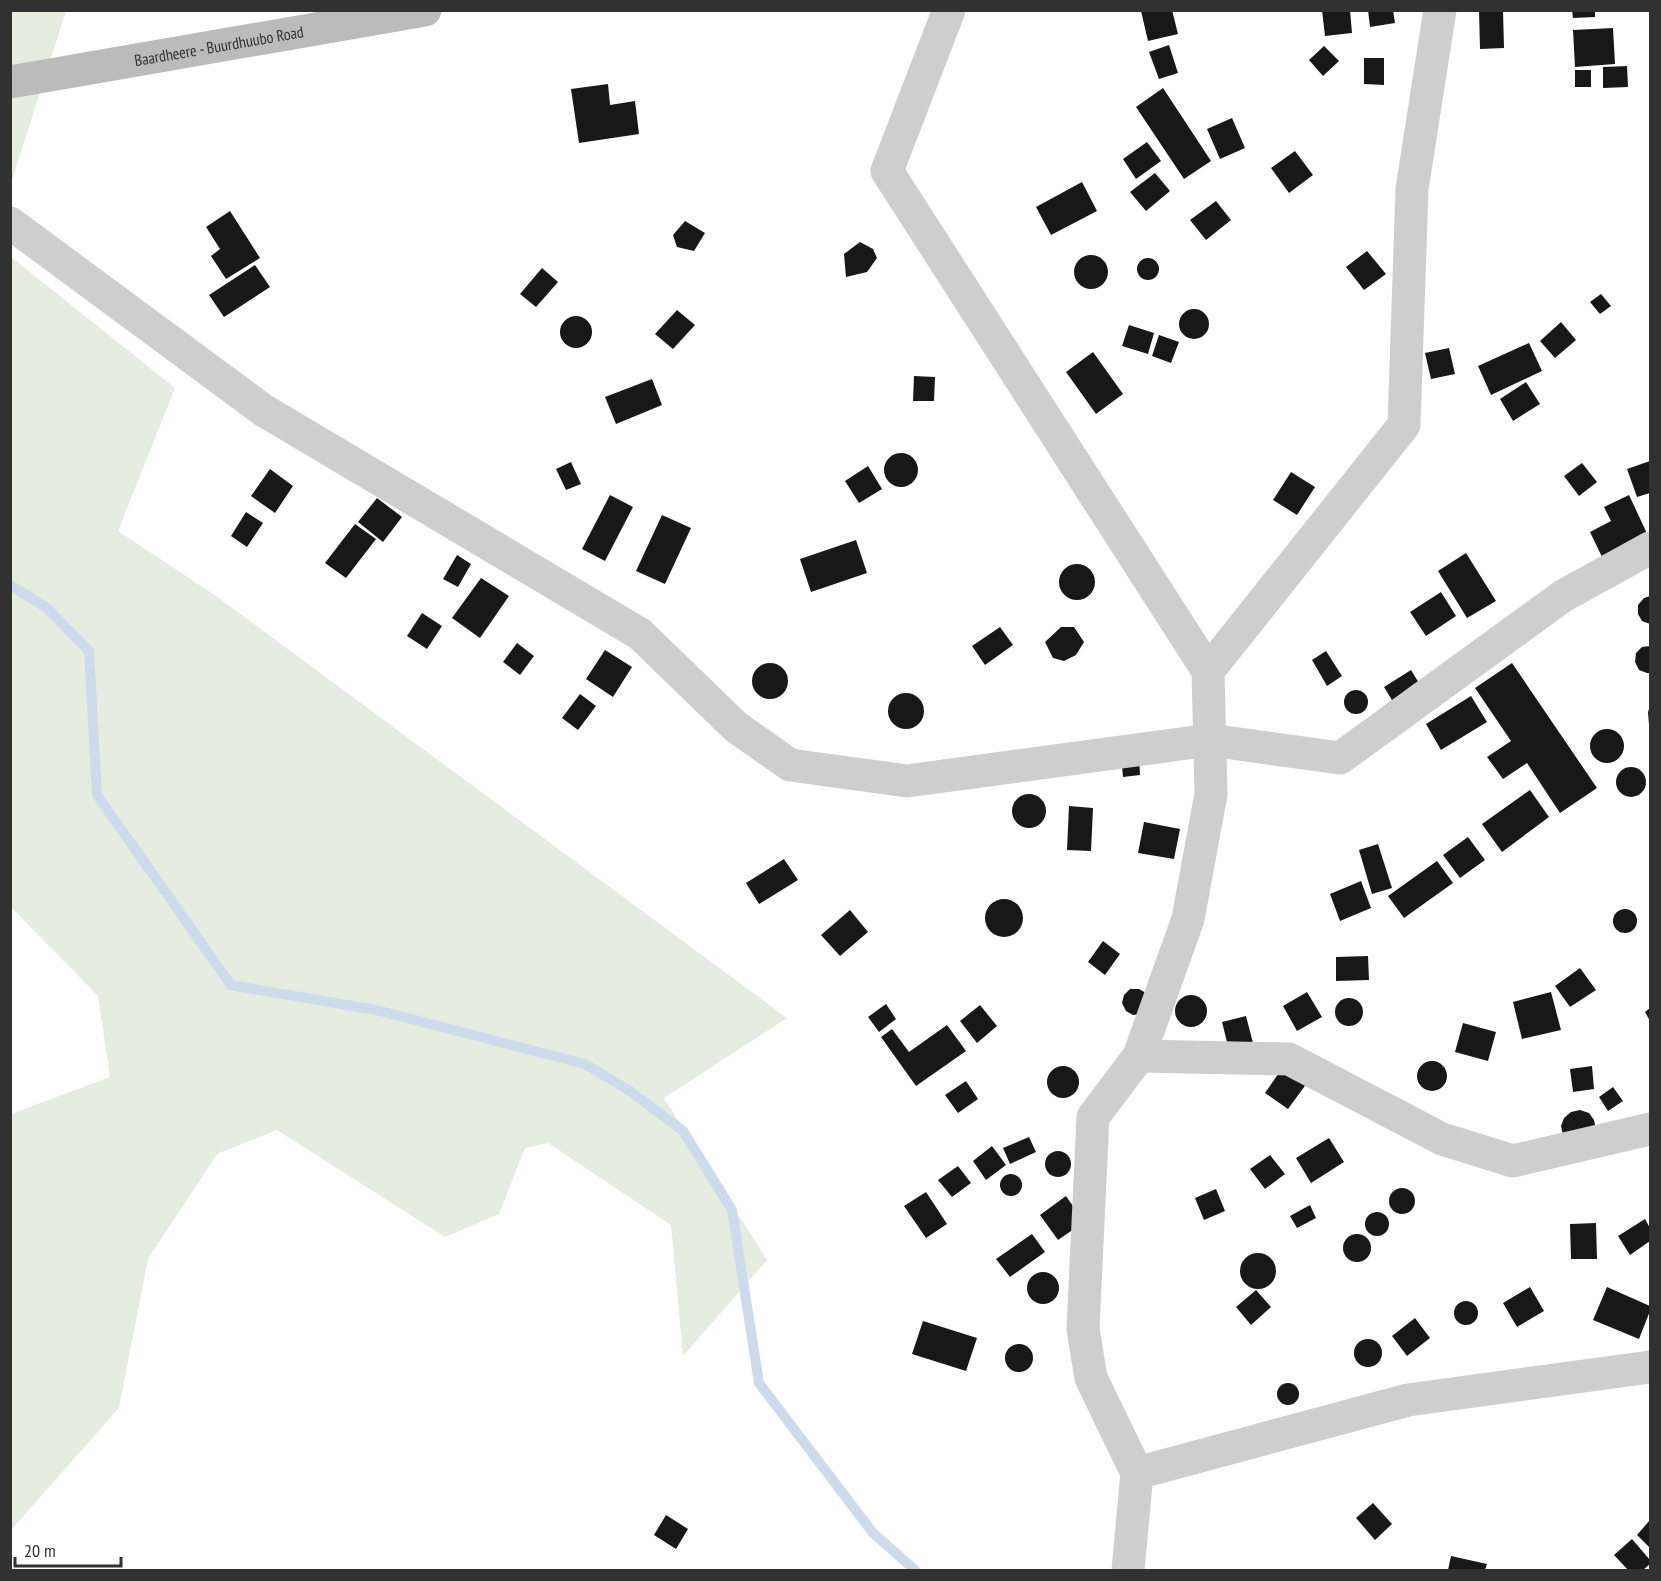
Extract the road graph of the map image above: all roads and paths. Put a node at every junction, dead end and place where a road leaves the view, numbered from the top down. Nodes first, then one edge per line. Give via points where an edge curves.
1 (425, 10) edge
2 (949, 10) edge
3 (1440, 10) edge
4 (10, 82) edge
5 (10, 223) edge
6 (1650, 549) edge
7 (1208, 671) junction
8 (1210, 740) junction
9 (1139, 1056) junction
10 (1650, 1129) edge
11 (1650, 1367) edge
12 (1137, 1473) junction
13 (1128, 1570) edge

1 - 4 main road, Baardheere - Buurdhuubo Road
2 - 7 street via 887,171
3 - 7 street via 1412,189 1404,424
5 - 8 street via 262,410 640,634 736,727 790,765 907,781
6 - 8 street via 1563,596 1340,758
7 - 8 street
8 - 9 street via 1211,794 1188,919
9 - 10 street via 1290,1059 1442,1139 1513,1161
9 - 12 street via 1093,1117 1083,1329 1091,1378
11 - 12 street via 1408,1400
12 - 13 street

